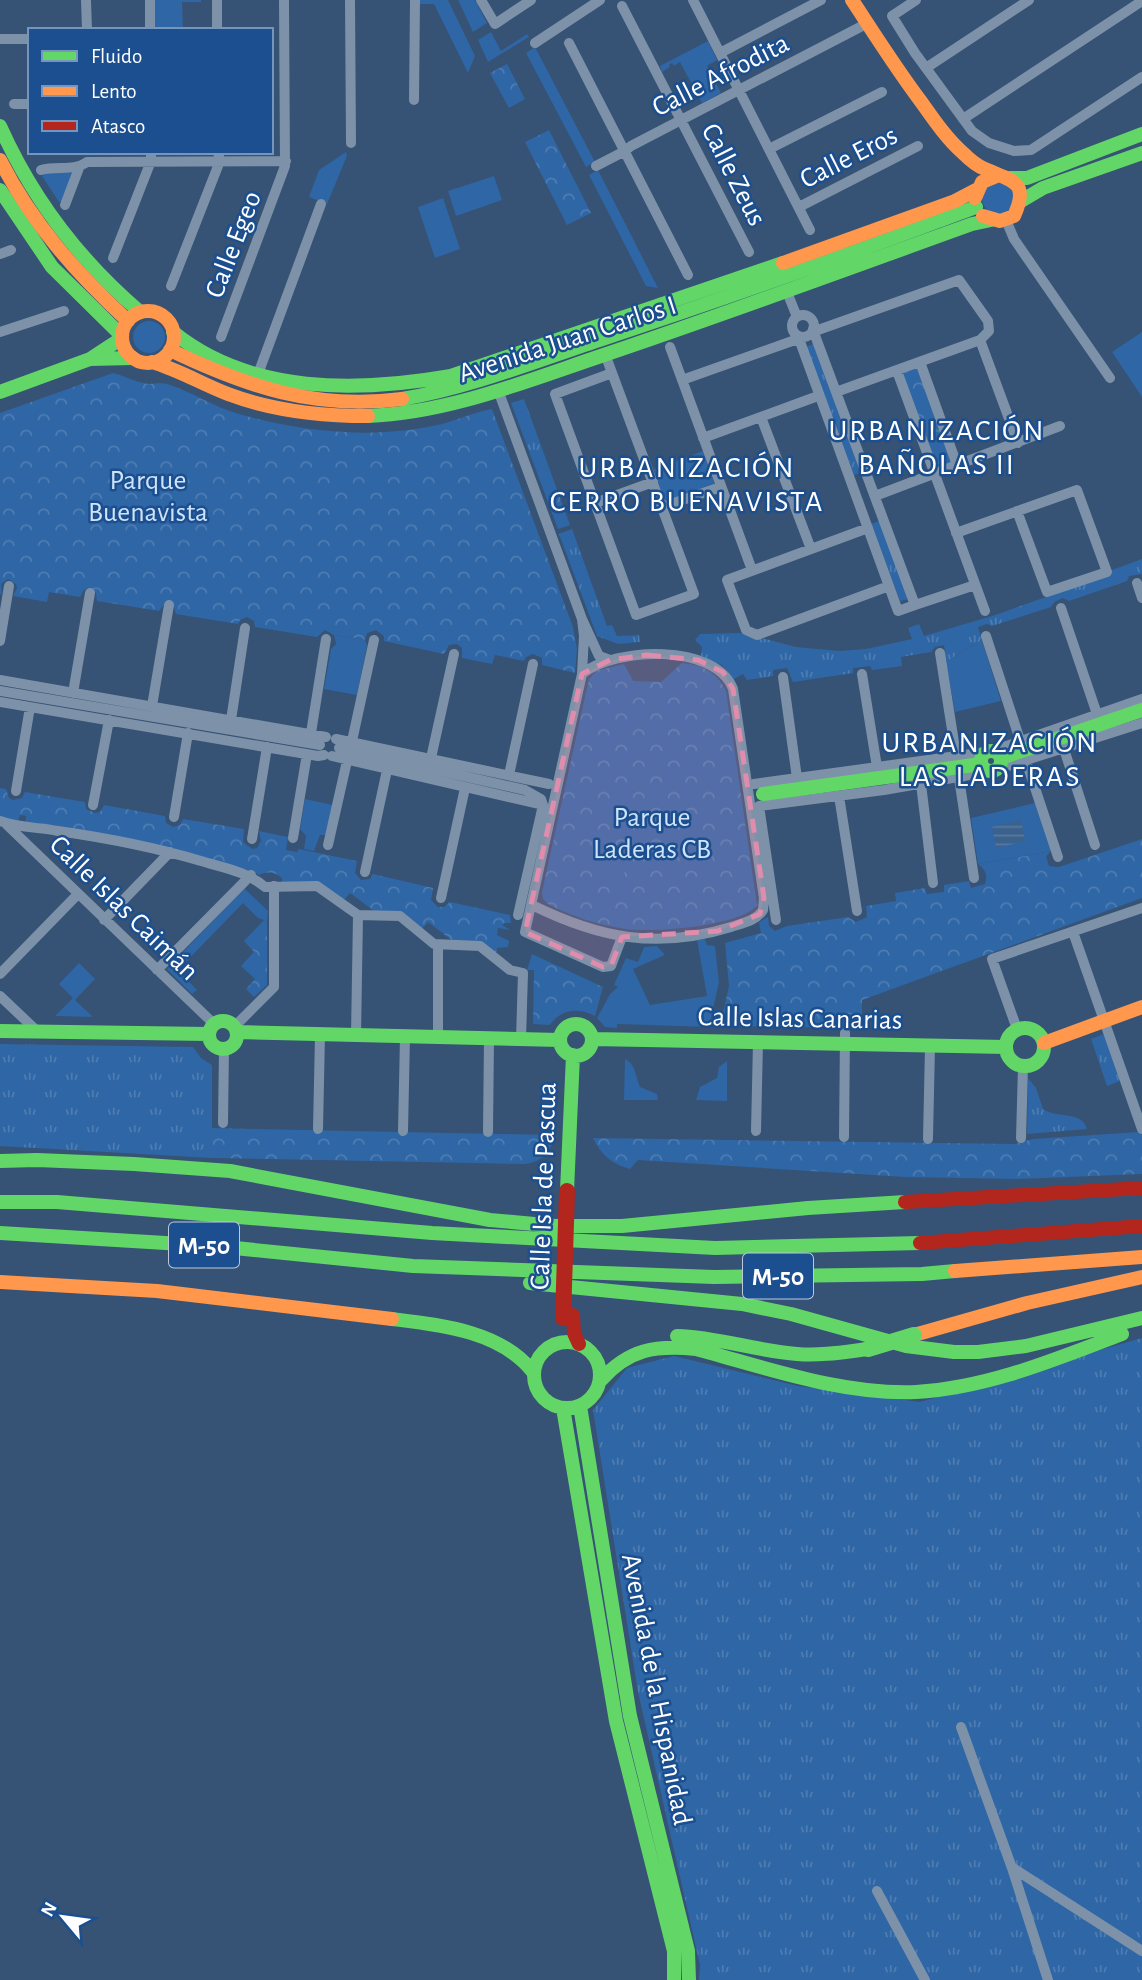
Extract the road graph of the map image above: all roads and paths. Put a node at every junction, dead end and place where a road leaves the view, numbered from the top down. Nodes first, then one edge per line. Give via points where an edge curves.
1 (86, 0) edge
2 (150, 0) edge
3 (217, 0) edge
4 (284, 0) edge
5 (350, 0) edge
6 (415, 0) edge
7 (481, 0) edge
8 (531, 0) edge
9 (600, 0) edge
10 (693, 0) edge
11 (821, 0) edge
12 (852, 0) edge
13 (916, 0) edge
14 (1029, 0) edge
15 (1142, 1) edge
16 (622, 6) dead end
17 (866, 24) junction
18 (87, 28) edge
19 (150, 28) edge
20 (217, 28) edge
21 (28, 39) edge
22 (0, 40) edge
23 (535, 43) dead end
24 (569, 43) dead end
25 (720, 53) junction
26 (926, 68) junction
27 (1142, 77) edge
28 (739, 91) junction
29 (882, 92) dead end
30 (414, 100) dead end
31 (14, 104) dead end
32 (28, 104) edge
33 (963, 119) junction
34 (681, 120) junction
35 (0, 126) edge
36 (1142, 134) edge
37 (351, 143) dead end
38 (918, 146) dead end
39 (769, 149) junction
40 (625, 151) junction
41 (961, 152) junction
42 (1142, 153) edge
43 (219, 156) edge
44 (151, 157) edge
45 (0, 160) edge
46 (84, 161) edge
47 (286, 161) junction
48 (596, 166) dead end
49 (41, 170) dead end
50 (1005, 176) junction
51 (0, 190) edge
52 (976, 195) junction
53 (1021, 201) junction
54 (321, 204) dead end
55 (65, 205) dead end
56 (799, 207) junction
57 (6, 208) edge
58 (998, 220) junction
59 (810, 230) dead end
60 (11, 250) dead end
61 (749, 252) dead end
62 (0, 254) edge
63 (113, 258) dead end
64 (688, 275) dead end
65 (171, 286) dead end
66 (787, 292) junction
67 (64, 312) dead end
68 (797, 317) junction
69 (125, 327) junction
70 (813, 329) junction
71 (0, 332) edge
72 (173, 332) junction
73 (798, 336) junction
74 (221, 337) dead end
75 (980, 340) junction
76 (670, 347) dead end
77 (170, 350) junction
78 (605, 354) junction
79 (133, 358) junction
80 (89, 359) junction
81 (152, 362) junction
82 (920, 362) junction
83 (897, 371) junction
84 (612, 373) junction
85 (258, 374) junction
86 (1110, 378) dead end
87 (682, 380) junction
88 (498, 390) junction
89 (0, 392) edge
90 (836, 392) junction
91 (818, 396) junction
92 (761, 417) junction
93 (1060, 426) dead end
94 (703, 438) junction
95 (1018, 443) junction
96 (957, 465) junction
97 (934, 474) junction
98 (653, 482) junction
99 (721, 487) junction
100 (875, 496) junction
101 (595, 502) junction
102 (662, 507) junction
103 (1017, 511) junction
104 (868, 528) junction
105 (956, 533) junction
106 (811, 549) junction
107 (752, 570) junction
108 (1137, 583) dead end
109 (975, 585) junction
110 (9, 586) dead end
111 (889, 586) junction
112 (90, 593) dead end
113 (1142, 598) edge
114 (169, 605) dead end
115 (915, 605) junction
116 (1061, 608) dead end
117 (985, 611) dead end
118 (582, 619) junction
119 (246, 628) dead end
120 (986, 636) dead end
121 (326, 639) dead end
122 (374, 640) dead end
123 (0, 641) edge
124 (940, 653) dead end
125 (454, 654) dead end
126 (610, 660) junction
127 (533, 664) dead end
128 (582, 674) junction
129 (862, 674) dead end
130 (783, 677) dead end
131 (0, 680) edge
132 (0, 691) edge
133 (73, 693) junction
134 (109, 698) junction
135 (0, 702) edge
136 (64, 702) junction
137 (152, 706) junction
138 (30, 707) junction
139 (116, 711) junction
140 (189, 712) junction
141 (73, 714) junction
142 (1139, 714) edge
143 (158, 718) junction
144 (109, 720) junction
145 (231, 720) junction
146 (180, 723) junction
147 (265, 725) junction
148 (1100, 725) junction
149 (148, 727) junction
150 (223, 729) junction
151 (1053, 729) junction
152 (188, 733) junction
153 (311, 733) junction
154 (1020, 740) junction
155 (230, 741) junction
156 (352, 741) junction
157 (270, 742) junction
158 (1066, 742) junction
159 (330, 747) junction
160 (383, 748) junction
161 (307, 754) junction
162 (956, 755) junction
163 (430, 758) junction
164 (347, 761) junction
165 (991, 761) junction
166 (1026, 761) junction
167 (389, 765) junction
168 (415, 766) junction
169 (471, 767) junction
170 (919, 773) junction
171 (454, 774) junction
172 (561, 774) junction
173 (509, 775) junction
174 (797, 778) junction
175 (960, 778) junction
176 (426, 779) junction
177 (878, 779) junction
178 (836, 784) junction
179 (547, 785) junction
180 (465, 788) junction
181 (16, 791) dead end
182 (529, 792) junction
183 (755, 795) junction
184 (542, 803) junction
185 (93, 805) dead end
186 (174, 817) dead end
187 (2, 822) edge
188 (550, 825) junction
189 (293, 838) dead end
190 (252, 839) dead end
191 (328, 845) dead end
192 (1095, 845) dead end
193 (170, 852) junction
194 (1058, 857) dead end
195 (365, 872) dead end
196 (251, 875) junction
197 (974, 878) dead end
198 (933, 883) dead end
199 (274, 886) junction
200 (78, 894) junction
201 (441, 898) dead end
202 (522, 899) junction
203 (533, 903) junction
204 (1142, 908) edge
205 (763, 910) junction
206 (857, 911) dead end
207 (358, 915) junction
208 (518, 915) dead end
209 (104, 920) junction
210 (1073, 932) junction
211 (622, 937) junction
212 (438, 946) junction
213 (157, 970) junction
214 (0, 974) edge
215 (0, 996) edge
216 (1142, 1007) edge
217 (1105, 1020) junction
218 (211, 1029) junction
219 (236, 1029) junction
220 (1017, 1029) junction
221 (0, 1031) edge
222 (37, 1031) junction
223 (320, 1035) junction
224 (356, 1035) junction
225 (405, 1037) junction
226 (438, 1037) junction
227 (489, 1038) junction
228 (845, 1038) junction
229 (522, 1039) junction
230 (593, 1039) junction
231 (560, 1040) junction
232 (758, 1042) junction
233 (1044, 1043) junction
234 (930, 1045) junction
235 (1006, 1047) junction
236 (223, 1049) junction
237 (576, 1056) junction
238 (1023, 1066) junction
239 (223, 1123) dead end
240 (1141, 1127) edge
241 (318, 1129) dead end
242 (403, 1131) dead end
243 (756, 1131) dead end
244 (488, 1132) dead end
245 (844, 1137) dead end
246 (1021, 1138) dead end
247 (928, 1139) dead end
248 (0, 1161) edge
249 (1142, 1188) edge
250 (0, 1192) edge
251 (0, 1202) edge
252 (57, 1202) junction
253 (1142, 1226) edge
254 (0, 1233) edge
255 (1142, 1257) edge
256 (413, 1266) junction
257 (1142, 1277) edge
258 (0, 1282) edge
259 (568, 1316) junction
260 (1142, 1318) edge
261 (1142, 1326) edge
262 (556, 1344) junction
263 (579, 1344) junction
264 (620, 1361) junction
265 (533, 1373) junction
266 (601, 1380) junction
267 (580, 1406) junction
268 (562, 1408) junction
269 (961, 1727) dead end
270 (1012, 1868) junction
271 (877, 1891) dead end
272 (1142, 1951) edge
273 (674, 1980) edge
274 (689, 1980) edge
275 (925, 1980) edge
276 (1048, 1980) edge

1 - 18 street
2 - 19 street
3 - 20 street
4 - 47 street, Calle Egeo
5 - 37 street
6 - 30 street
7 - 8 street via 495,24
9 - 23 street
10 - 25 street
11 - 25 street
12 - 17 main road
13 - 26 street via 892,16
14 - 26 street
15 - 33 street
16 - 34 street, Calle Zeus
17 - 28 street, Calle Afrodita
17 - 41 main road
21 - 22 street
24 - 40 street
25 - 28 street
26 - 33 street
27 - 33 street via 1031,150 1013,151 989,143
28 - 34 street, Calle Afrodita
28 - 39 street
29 - 39 street
31 - 32 street
34 - 40 street, Calle Afrodita
34 - 61 street, Calle Zeus
35 - 69 main road via 22,173 93,270
36 - 50 main road via 1027,178
38 - 56 street, Calle Eros
39 - 56 street
40 - 48 street, Calle Afrodita
40 - 64 street
41 - 50 main road via 981,168
41 - 52 main road
42 - 53 main road via 1043,188
43 - 44 street
43 - 47 street
43 - 65 street
44 - 46 street
44 - 63 street
45 - 69 main road via 51,244
46 - 49 street
46 - 55 street
47 - 74 street, Calle Egeo
50 - 52 main road via 986,178
50 - 53 main road via 1020,189
51 - 57 main road
52 - 58 main road via 983,216
52 - 77 main road, Avenida Juan Carlos I via 656,320 454,389 416,397 342,402 289,396 219,374
52 - 85 main road, Avenida Juan Carlos I via 451,376 387,387 315,387
53 - 58 main road via 1016,213
54 - 85 street
56 - 59 street
57 - 69 main road via 52,267
58 - 66 main road, Avenida Juan Carlos I via 961,228
58 - 86 street
60 - 62 street
66 - 68 street
66 - 78 main road, Avenida Juan Carlos I
67 - 71 street
68 - 70 street via 810,318
68 - 73 street via 792,327
69 - 72 main road via 151,311 168,321
69 - 79 main road via 126,351
69 - 80 main road
70 - 73 street via 806,337
70 - 75 street via 959,280 988,321 989,331
70 - 90 street
72 - 77 main road
72 - 85 main road, Avenida Juan Carlos I via 200,351
73 - 87 street
73 - 91 street
75 - 82 street
75 - 95 street
76 - 87 street
77 - 81 main road
78 - 84 street
78 - 88 main road, Avenida Juan Carlos I
79 - 80 main road
79 - 81 main road
80 - 89 main road
81 - 88 main road, Avenida Juan Carlos I via 257,403 339,416 399,414
82 - 83 street
82 - 96 street
83 - 90 street
83 - 97 street
84 - 98 street
84 - 101 street via 555,394
87 - 94 street
88 - 118 street
90 - 100 street
91 - 92 street
91 - 104 street
92 - 94 street
92 - 106 street
93 - 95 street
94 - 99 street
95 - 96 street
96 - 97 street
97 - 100 street
97 - 105 street
98 - 101 street
98 - 102 street
99 - 102 street
99 - 107 street
100 - 115 street
101 - 102 street via 636,615 694,594
103 - 103 street via 1077,490 1107,572 1047,592
103 - 105 street
104 - 106 street
104 - 111 street
105 - 109 street
106 - 107 street
107 - 111 street via 727,580 746,630 757,635
108 - 113 street
109 - 115 street
109 - 117 street
110 - 123 street
111 - 115 street via 898,611
112 - 133 street
114 - 137 street
116 - 148 street
118 - 126 street via 599,656
118 - 128 street
119 - 145 street
120 - 154 street
121 - 153 street
122 - 156 street
124 - 162 street
125 - 163 street
126 - 128 street
126 - 183 street via 647,654 677,656 706,662 723,672 733,689
127 - 173 street
128 - 172 street
129 - 177 street
130 - 174 street
131 - 133 street
132 - 136 street
133 - 134 street
134 - 137 street
134 - 139 street
135 - 138 street
136 - 139 street
136 - 141 street
137 - 140 street
138 - 141 street
138 - 181 street
139 - 143 street
140 - 145 street
140 - 146 street
141 - 144 street
142 - 148 main road
143 - 146 street
143 - 149 street
144 - 149 street
144 - 185 street
145 - 147 street
146 - 150 street
147 - 153 street
147 - 157 street
148 - 151 street
148 - 158 main road
149 - 152 street
150 - 155 street
150 - 157 street
151 - 154 street
151 - 158 street
152 - 155 street
152 - 186 street
153 - 159 street
154 - 165 street
155 - 157 street
156 - 159 street
156 - 160 street
157 - 159 street
157 - 161 street
157 - 190 street
158 - 165 main road
158 - 166 street
158 - 192 street
159 - 161 street
159 - 164 street
159 - 167 street
160 - 163 street
160 - 167 street
161 - 189 street
162 - 165 street
162 - 170 street
163 - 169 street
164 - 167 street
164 - 191 street
165 - 166 street
165 - 170 main road
165 - 175 street
166 - 194 street
167 - 168 street
167 - 176 street
167 - 195 street
168 - 171 street
168 - 176 street
169 - 171 street
169 - 173 street
170 - 175 street
170 - 177 main road
170 - 198 street
171 - 182 street
172 - 179 street
172 - 188 street
173 - 179 street
174 - 178 street
174 - 183 street
175 - 197 street
176 - 180 street
177 - 178 main road
178 - 183 main road
178 - 206 street
179 - 182 street
179 - 184 street
180 - 184 street
180 - 201 street
182 - 184 street
183 - 205 street
183 - 205 street via 776,916
184 - 188 street
184 - 202 street
187 - 193 street
187 - 200 street, Calle Islas Caimán
188 - 203 street
193 - 196 street
193 - 209 street
196 - 199 street via 265,887
196 - 213 street
199 - 207 street via 317,886
199 - 219 street via 274,987
200 - 209 street, Calle Islas Caimán
200 - 214 street
202 - 203 street
202 - 208 street
203 - 211 street via 591,931
203 - 211 street via 525,932 603,967 611,966
204 - 210 street
205 - 211 street via 754,919 718,931 680,937
207 - 212 street via 400,916
207 - 224 street
209 - 213 street, Calle Islas Caimán
210 - 217 street
210 - 220 street via 992,959
212 - 226 street
212 - 229 street via 480,946 510,970 523,973
213 - 218 street, Calle Islas Caimán
215 - 222 street
216 - 217 main road
217 - 233 main road
217 - 240 street
218 - 219 main road via 225,1021
218 - 222 main road
218 - 236 main road via 212,1045
219 - 223 main road
219 - 236 main road via 235,1042
220 - 233 main road via 1035,1030
220 - 235 main road
221 - 222 main road
223 - 224 main road
223 - 241 street
224 - 225 main road
225 - 226 main road
225 - 242 street
226 - 227 main road
227 - 229 main road
227 - 244 street
228 - 232 main road, Calle Islas Canarias
228 - 234 main road, Calle Islas Canarias
228 - 245 street
229 - 231 main road
230 - 231 main road via 587,1028 573,1024 564,1029
230 - 232 main road, Calle Islas Canarias
230 - 237 main road via 589,1049
231 - 237 main road via 564,1050
232 - 243 street
233 - 238 main road via 1042,1058
234 - 235 main road, Calle Islas Canarias
234 - 247 street
235 - 238 main road via 1010,1059
236 - 239 street
237 - 259 main road, Calle Isla de Pascua, bridge
238 - 246 street
248 - 249 main road via 230,1171 532,1225 620,1227 899,1201
250 - 252 main road
251 - 252 main road, M-50
252 - 253 main road, M-50 via 432,1233 715,1248 927,1243
254 - 256 main road, M-50 via 215,1246
255 - 256 main road, M-50 via 922,1274 713,1278
256 - 260 main road via 441,1276 737,1303 865,1337 956,1352 1021,1347
257 - 264 main road, bridge via 987,1312 868,1349 797,1354 680,1336 659,1339
258 - 265 main road via 156,1291 418,1322 481,1335 509,1350
259 - 262 main road
259 - 263 main road
261 - 264 main road via 1025,1369 972,1384 919,1391 844,1386 677,1346
262 - 263 main road
262 - 265 main road via 540,1355
263 - 266 main road via 593,1353
264 - 266 main road
265 - 268 main road via 546,1401
266 - 267 main road via 592,1397
267 - 268 main road
267 - 274 main road, Avenida de la Hispanidad via 630,1716 688,1951
268 - 273 main road, Avenida de la Hispanidad via 616,1721 674,1951
269 - 270 street
270 - 272 street
270 - 276 street
271 - 275 street

